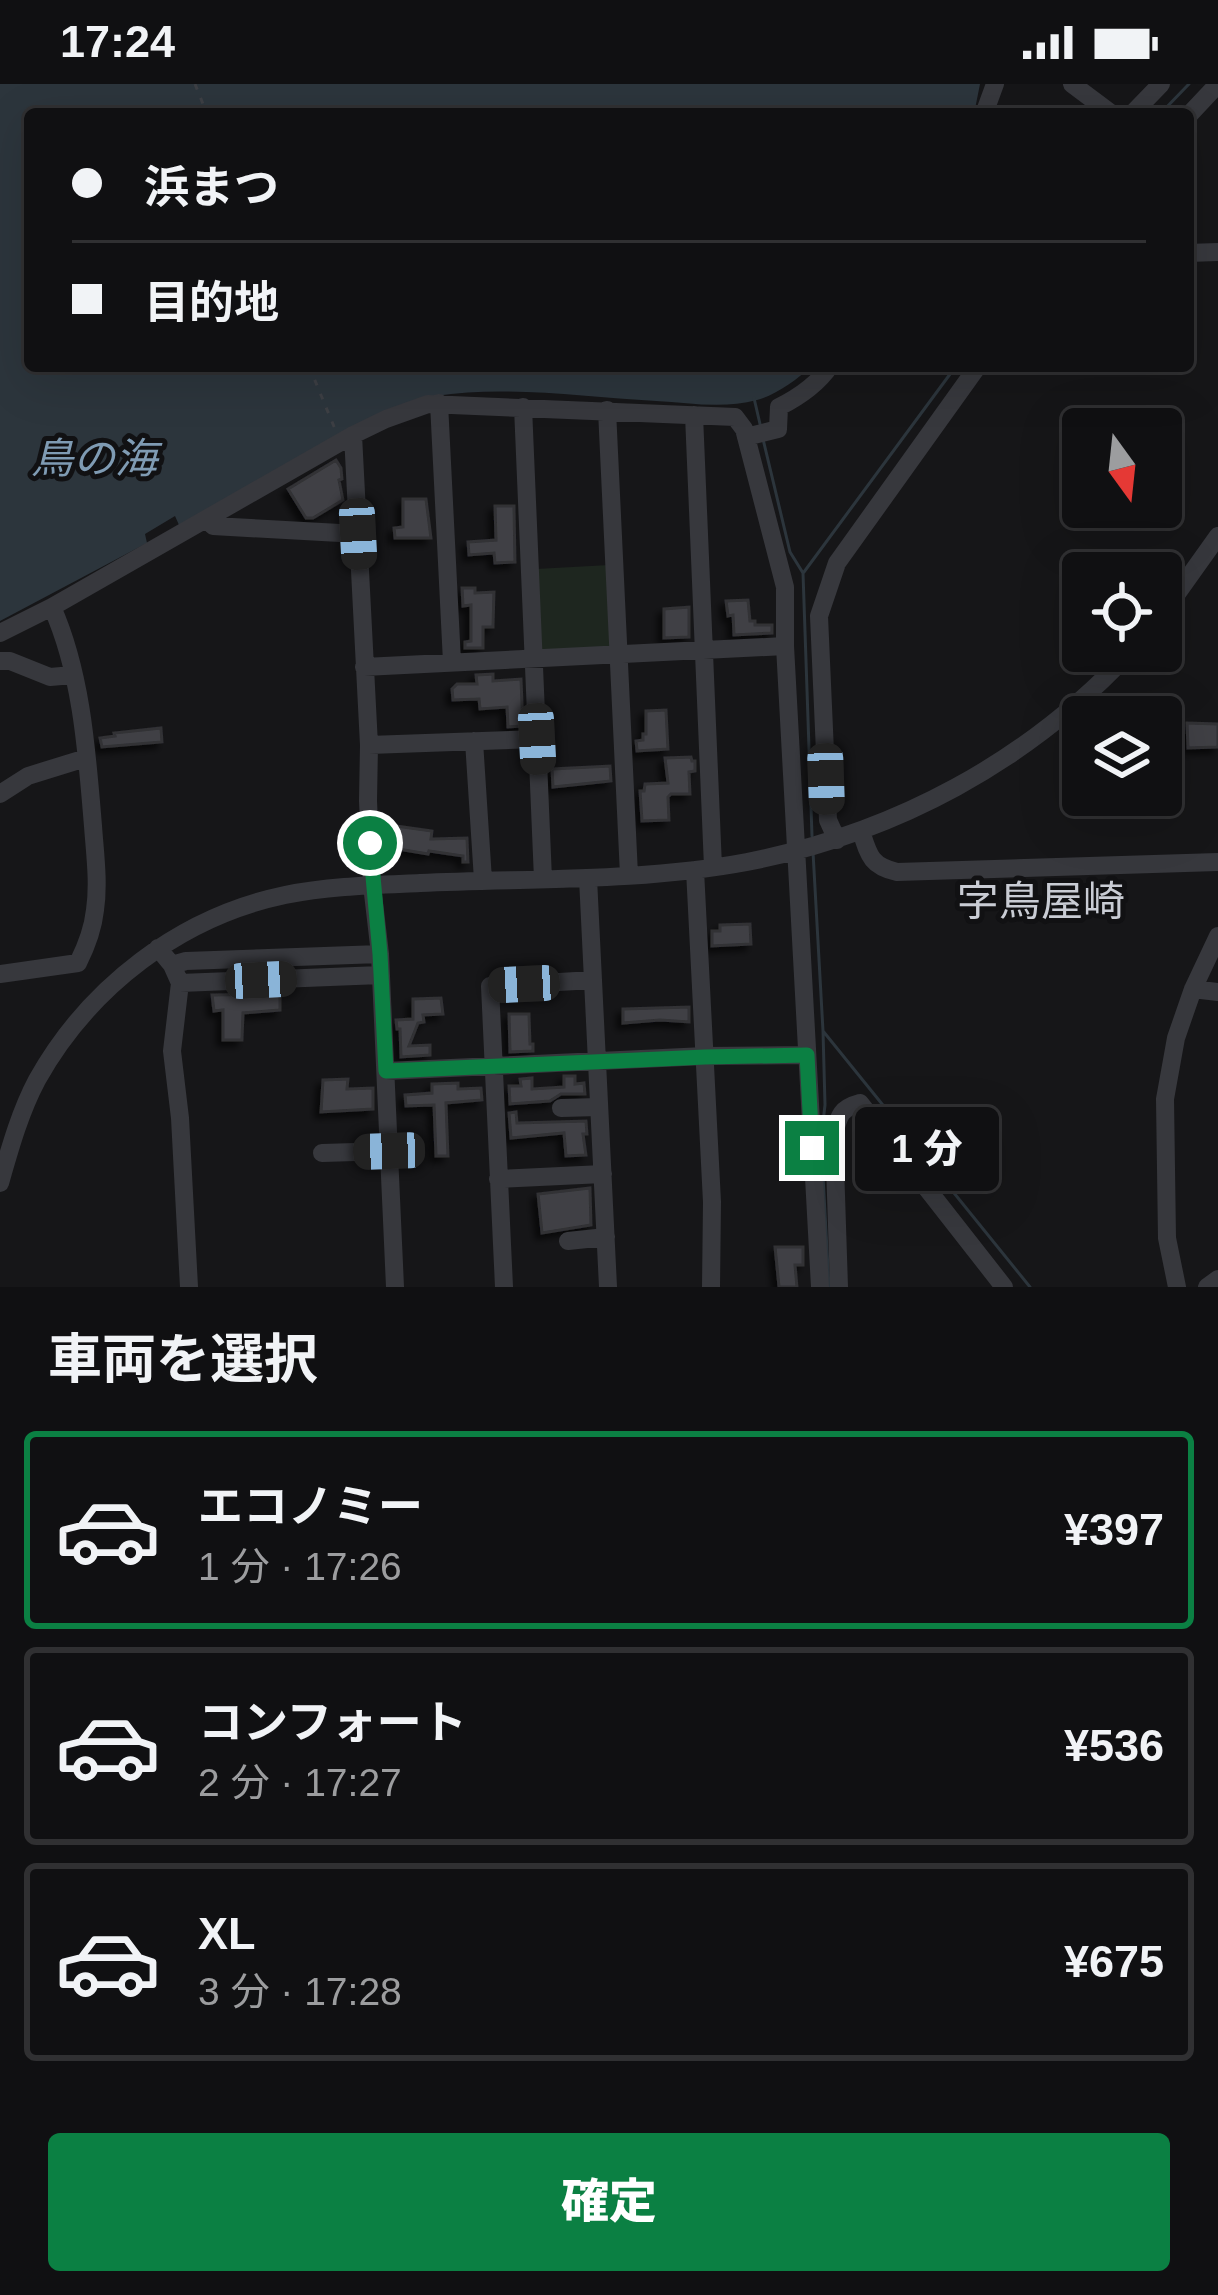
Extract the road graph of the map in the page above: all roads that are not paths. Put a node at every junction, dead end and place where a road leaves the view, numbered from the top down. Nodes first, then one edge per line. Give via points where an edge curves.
1 (1072, 84) edge
2 (1161, 84) edge
3 (1218, 84) edge
4 (1104, 108) edge
5 (1138, 108) edge
6 (1194, 110) edge
7 (826, 372) edge
8 (974, 372) edge
9 (439, 403) junction
10 (523, 407) junction
11 (608, 410) junction
12 (694, 415) junction
13 (756, 435) junction
14 (346, 438) junction
15 (208, 519) junction
16 (358, 534) junction
17 (1218, 536) edge
18 (1182, 587) edge
19 (52, 607) junction
20 (0, 632) edge
21 (785, 646) junction
22 (705, 652) junction
23 (620, 655) junction
24 (533, 658) junction
25 (0, 661) edge
26 (452, 662) junction
27 (364, 667) junction
28 (1110, 672) edge
29 (73, 675) junction
30 (537, 739) junction
31 (474, 741) junction
32 (369, 745) junction
33 (86, 758) junction
34 (0, 794) edge
35 (861, 831) junction
36 (831, 842) junction
37 (801, 850) junction
38 (1218, 862) edge
39 (704, 868) junction
40 (629, 874) junction
41 (588, 878) junction
42 (543, 879) junction
43 (483, 880) junction
44 (372, 885) junction
45 (1218, 936) edge
46 (158, 949) junction
47 (380, 954) junction
48 (78, 963) junction
49 (0, 974) edge
50 (176, 974) junction
51 (381, 975) junction
52 (593, 980) junction
53 (108, 989) junction
54 (1193, 989) junction
55 (1218, 992) edge
56 (807, 1055) junction
57 (705, 1057) junction
58 (597, 1061) junction
59 (493, 1066) junction
60 (386, 1071) junction
61 (599, 1107) junction
62 (561, 1108) dead end
63 (389, 1151) junction
64 (322, 1154) dead end
65 (602, 1174) junction
66 (498, 1178) junction
67 (0, 1183) edge
68 (606, 1237) junction
69 (568, 1240) dead end
70 (1218, 1279) edge
71 (189, 1287) edge
72 (395, 1287) edge
73 (504, 1287) edge
74 (608, 1287) edge
75 (711, 1287) edge
76 (820, 1287) edge
77 (839, 1287) edge
78 (1002, 1287) edge
79 (1177, 1287) edge
80 (1207, 1287) edge

1 - 4 street
2 - 5 street
3 - 6 street
7 - 13 street via 779,407 778,429
8 - 36 street via 826,588 819,616
9 - 10 street
9 - 14 street
9 - 26 street
10 - 11 street
10 - 24 street
11 - 12 street
11 - 23 street
12 - 13 street via 736,417
12 - 22 street
13 - 21 street via 785,587
14 - 15 street
14 - 16 street
15 - 16 street via 239,529
15 - 19 street
16 - 27 street
17 - 18 street
19 - 20 street
19 - 29 street
21 - 22 street
21 - 37 street
22 - 23 street
22 - 39 street
23 - 24 street
23 - 40 street
24 - 26 street
24 - 30 street
25 - 29 street
26 - 27 street
27 - 32 street
28 - 35 street via 971,781
29 - 33 street
30 - 31 street
30 - 42 street
31 - 32 street
31 - 43 street
32 - 44 street
33 - 34 street
33 - 48 street via 96,910
35 - 36 street
35 - 38 street via 879,868 897,872
36 - 37 street
37 - 39 street
37 - 56 street
39 - 40 street
39 - 57 street
40 - 41 street
41 - 42 street
41 - 52 street
42 - 43 street
43 - 44 street
44 - 46 street via 260,901
44 - 47 street
45 - 54 street
46 - 50 street
46 - 53 street
47 - 50 street via 186,961
47 - 51 street
48 - 49 street
48 - 53 street
50 - 51 street
50 - 71 street via 172,1051
51 - 60 street
52 - 58 street
52 - 59 street via 490,986
53 - 67 street via 35,1084
54 - 55 street
54 - 79 street via 1165,1100 1167,1238
56 - 57 street
56 - 76 street
57 - 58 street
57 - 75 street
58 - 59 street
58 - 61 street
59 - 60 street
59 - 66 street
60 - 63 street
61 - 62 street
61 - 65 street
63 - 64 street
63 - 72 street
65 - 66 street
65 - 68 street
66 - 73 street
68 - 69 street
68 - 74 street
70 - 80 street
77 - 78 street via 834,1134 839,1114 860,1103

